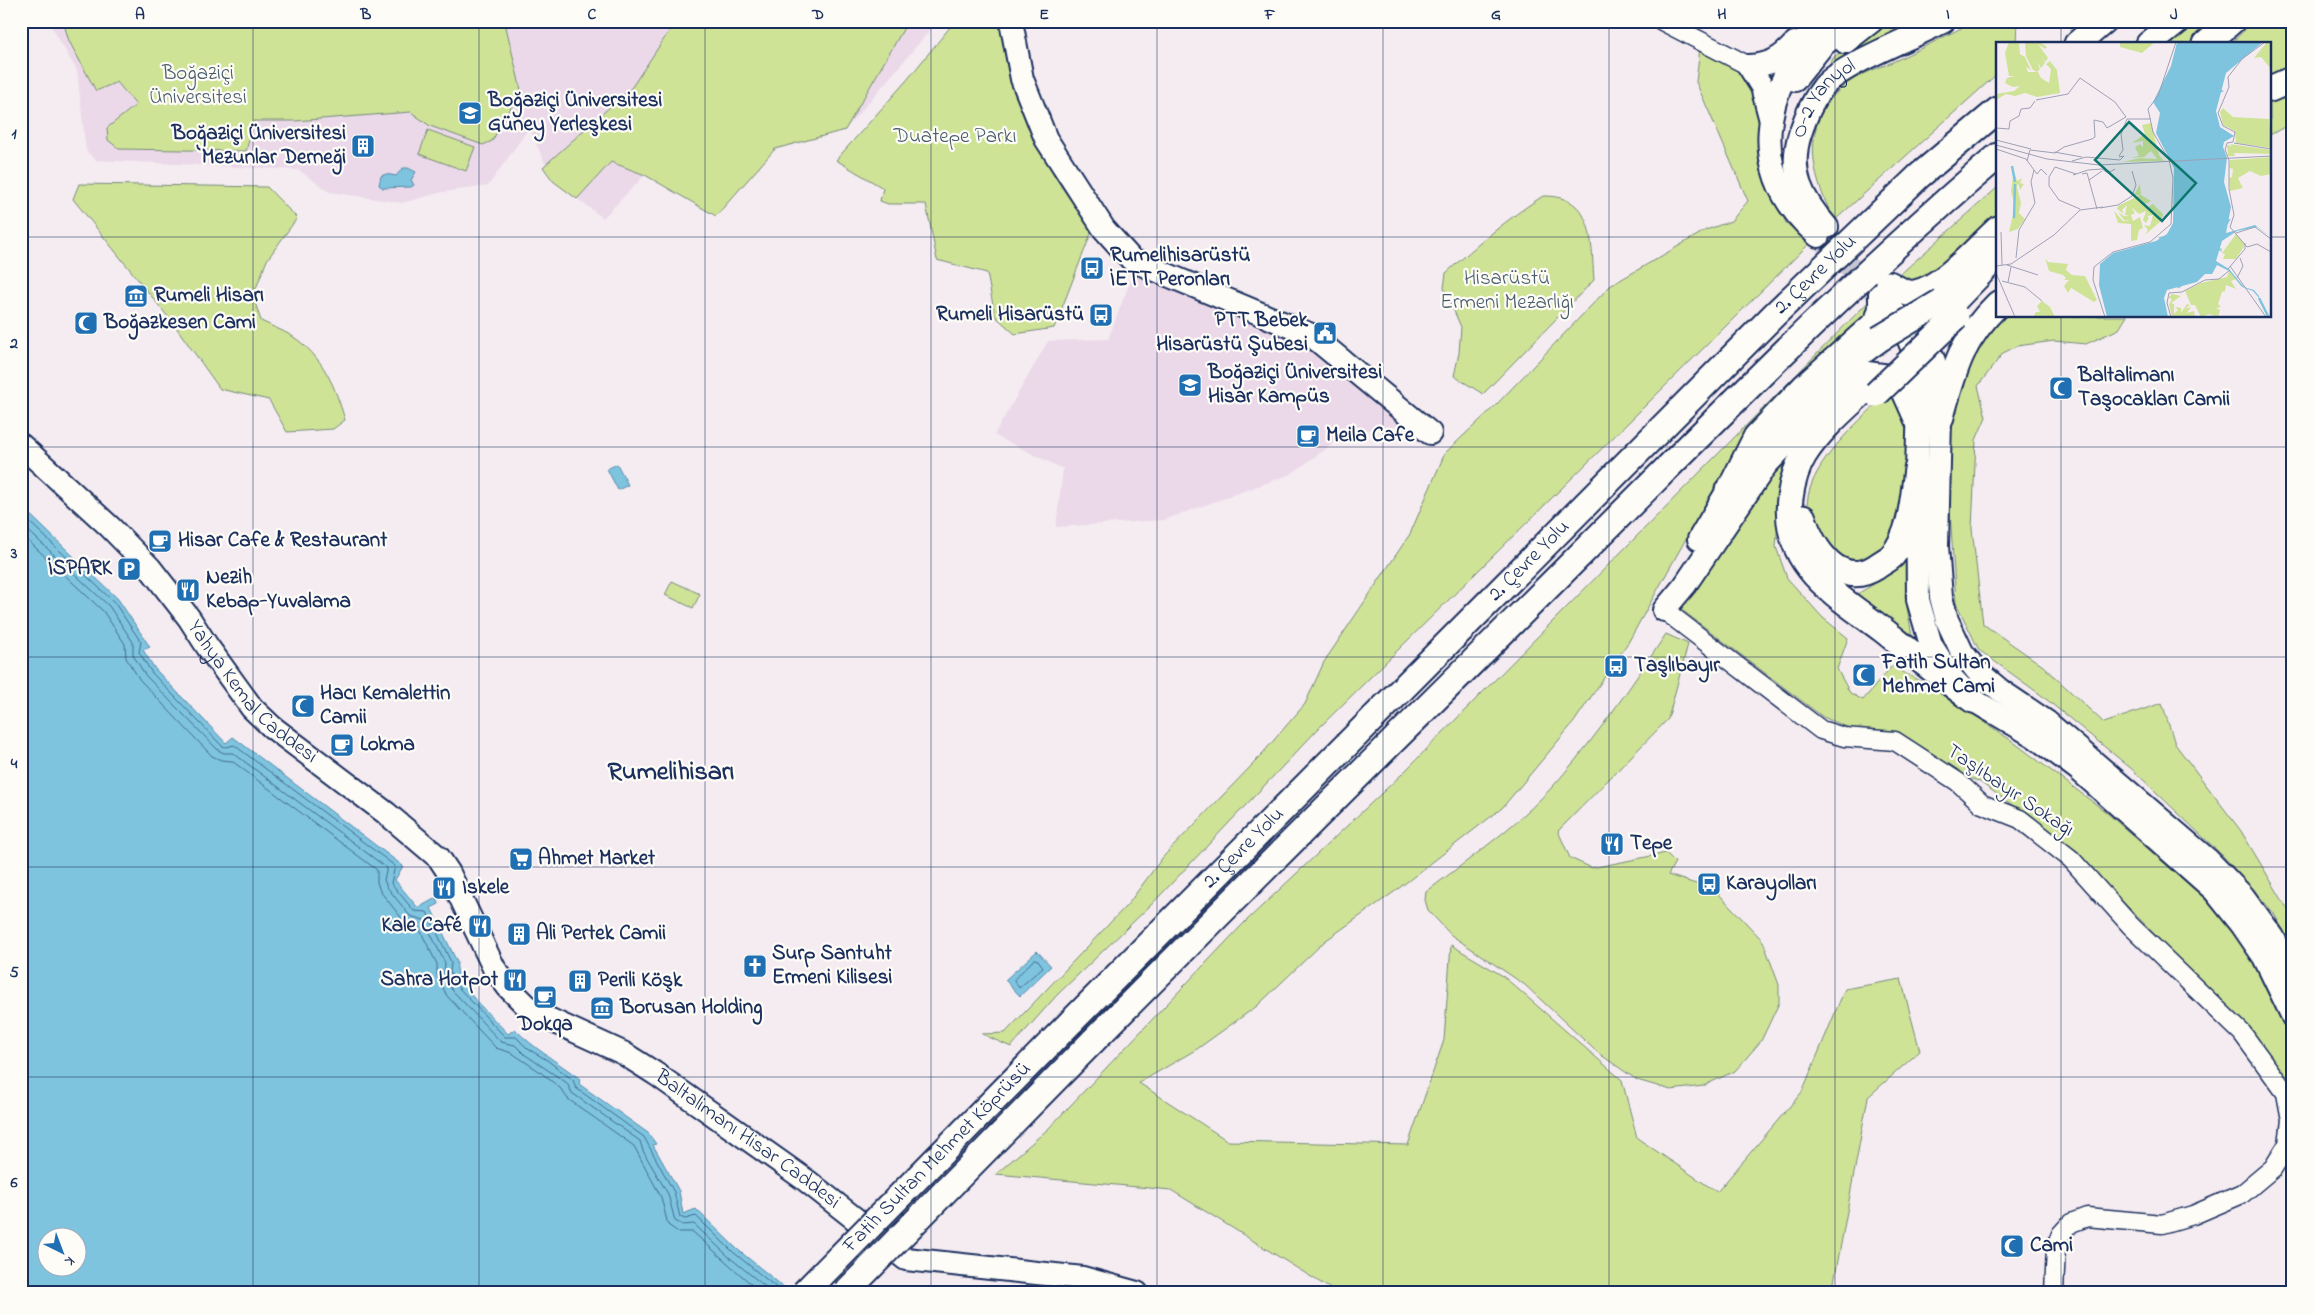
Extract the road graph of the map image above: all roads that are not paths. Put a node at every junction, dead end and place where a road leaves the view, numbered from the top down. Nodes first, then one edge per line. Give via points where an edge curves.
1 (1011, 21) edge
2 (1662, 21) edge
3 (1818, 21) edge
4 (1853, 21) edge
5 (1872, 21) edge
6 (1927, 21) edge
7 (1944, 21) edge
8 (2088, 21) edge
9 (2104, 21) edge
10 (2157, 21) edge
11 (2178, 21) edge
12 (2066, 42) edge
13 (2079, 42) edge
14 (2132, 42) edge
15 (2152, 42) edge
16 (1898, 44) junction
17 (1749, 66) junction
18 (2293, 79) edge
19 (2272, 88) edge
20 (1996, 106) edge
21 (1996, 112) edge
22 (1770, 119) junction
23 (1996, 159) edge
24 (1794, 160) junction
25 (1919, 176) junction
26 (1776, 181) junction
27 (1996, 231) edge
28 (1996, 259) edge
29 (1988, 274) edge
30 (1885, 290) junction
31 (1996, 306) edge
32 (1948, 309) junction
33 (1873, 390) junction
34 (1929, 423) junction
35 (1430, 434) dead end
36 (21, 445) edge
37 (1917, 469) junction
38 (1728, 490) junction
39 (1664, 610) junction
40 (1973, 700) junction
41 (479, 937) joint
42 (2293, 977) edge
43 (2293, 1017) edge
44 (1071, 1022) joint
45 (1092, 1042) joint
46 (804, 1293) edge
47 (845, 1293) edge
48 (1137, 1293) edge
49 (2054, 1293) edge

1 - 35 main road via 1022,79 1046,139 1104,229 1132,260 1311,335
2 - 17 street
3 - 17 main road via 1779,60
3 - 22 main road via 1787,69
4 - 26 main road via 1822,46 1796,77 1779,130
5 - 24 main road via 1826,57 1804,87 1794,112 1791,142
6 - 16 main road
7 - 16 main road, O-2 Yanyol
8 - 12 highway
9 - 13 highway
10 - 14 highway
11 - 15 highway
16 - 24 main road, O-2 Yanyol via 1851,66 1825,85 1808,109
17 - 22 main road via 1762,87
18 - 19 highway
20 - 25 highway
21 - 25 highway, 2. Çevre Yolu
22 - 26 main road via 1770,154
23 - 45 highway, 2. Çevre Yolu via 1962,186 1730,404
24 - 26 main road, O-2 Yanyol via 1800,187 1822,232 1800,221
25 - 44 highway, 2. Çevre Yolu via 1647,441
27 - 30 highway via 1949,274 1928,288 1914,294
28 - 29 highway
29 - 32 highway
30 - 34 main road via 1910,310 1934,361
30 - 38 main road via 1876,321 1803,386 1755,436
31 - 34 highway via 1978,323 1965,344
32 - 33 highway, bridge
32 - 38 highway, bridge via 1879,340 1845,363 1767,442
33 - 37 highway via 1810,469 1802,497 1803,519 1813,544 1830,565 1846,572 1867,572 1892,557 1907,529
33 - 40 highway via 1815,440 1796,471 1789,510 1795,541 1800,556 1827,588
34 - 37 main road
34 - 39 main road via 1900,384 1890,376 1867,374 1854,378 1766,465 1685,586
34 - 42 main road via 1941,597 1947,620 1962,652 1977,671 2000,691 2047,722 2207,859 2243,896 2273,937
36 - 41 main road, Yahya Kemal Caddesi via 150,568 189,618 229,678 272,727 386,813 439,858
37 - 40 main road via 1918,600 1931,645 1952,678
38 - 39 main road via 1674,583
39 - 49 street, Taşlıbayır Sokağı via 1822,730 1844,737 1895,741 1958,782 1982,804 2020,819 2071,859 2130,926 2242,1033 2286,1092 2291,1120 2288,1144 2273,1168 2242,1194 2162,1224 2087,1217 2071,1223 2060,1234 2056,1247
40 - 43 main road via 2034,736 2078,770 2214,890 2264,957
41 - 48 main road, Baltalimanı Hisar Caddesi via 494,968 527,1006 623,1053 656,1074 807,1181 906,1259 1083,1278
44 - 46 highway, Fatih Sultan Mehmet Köprüsü, bridge
45 - 47 highway, Fatih Sultan Mehmet Köprüsü, bridge

